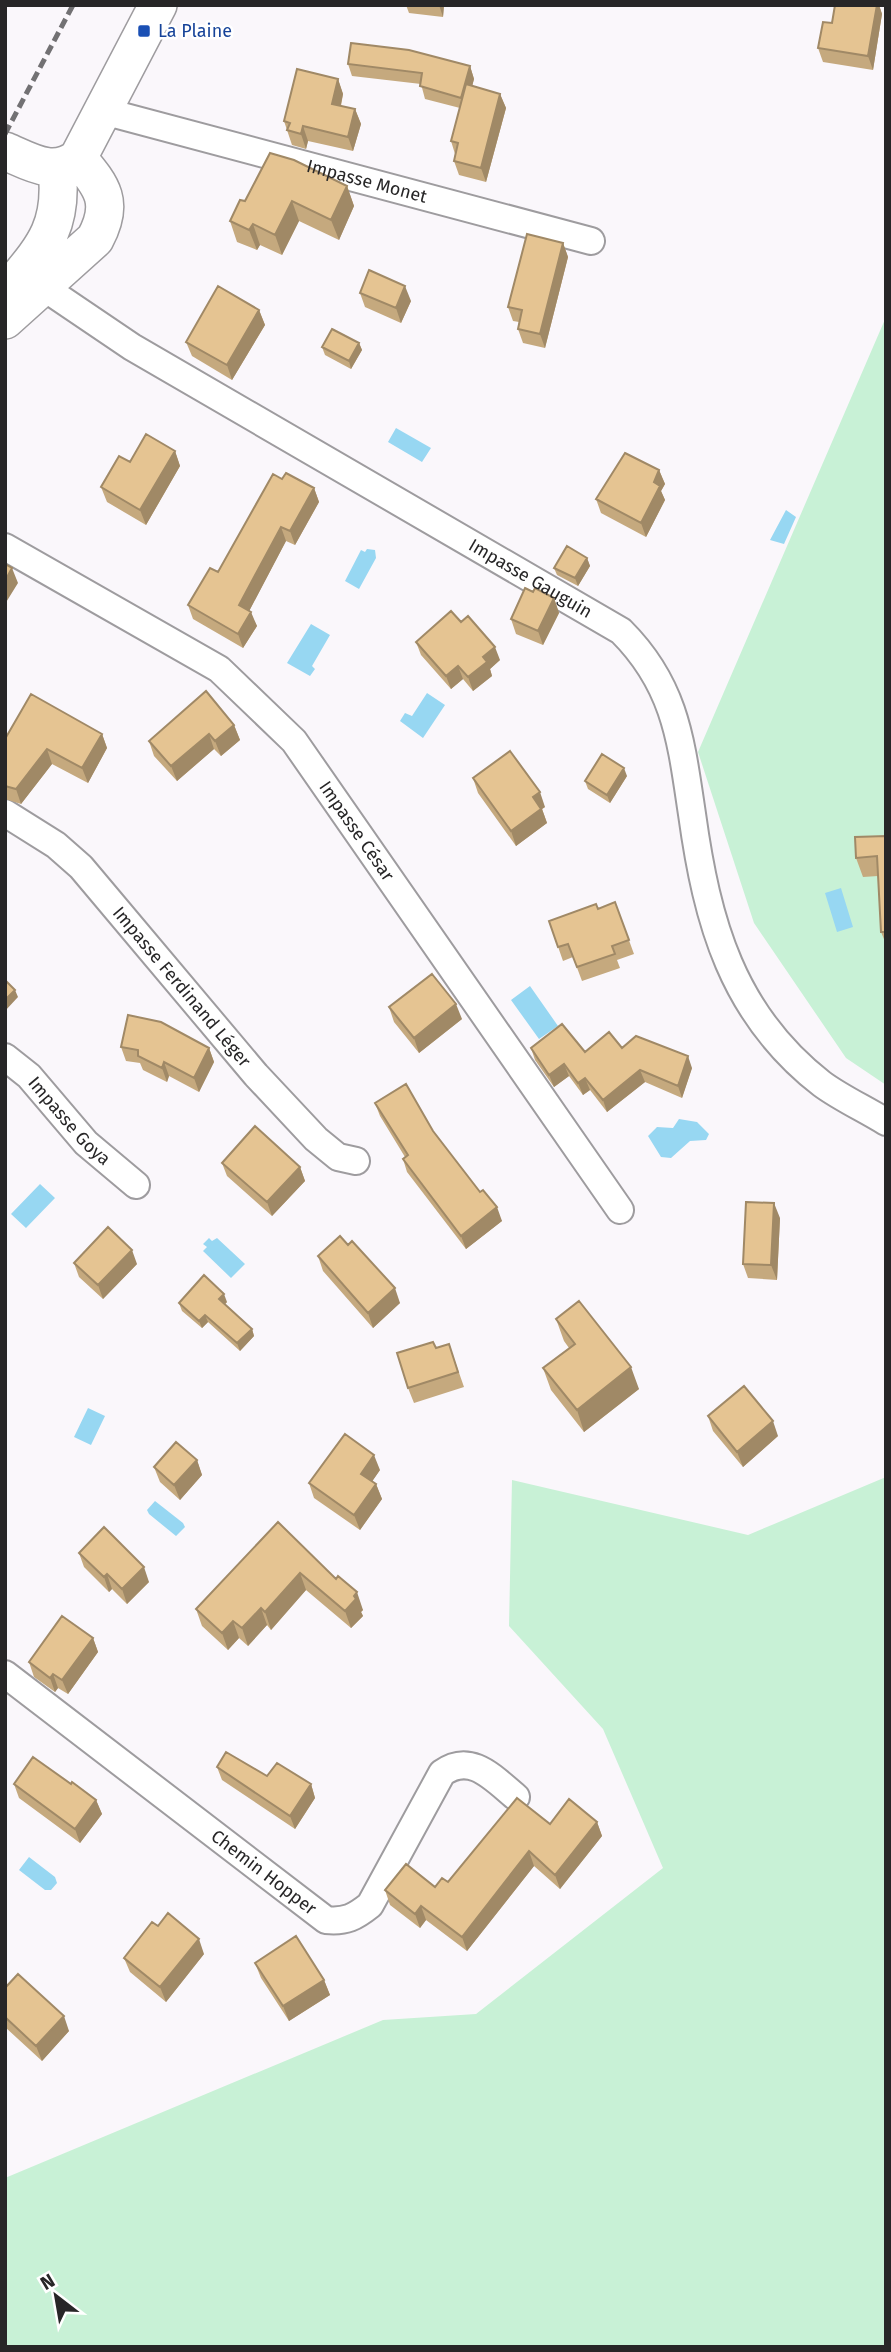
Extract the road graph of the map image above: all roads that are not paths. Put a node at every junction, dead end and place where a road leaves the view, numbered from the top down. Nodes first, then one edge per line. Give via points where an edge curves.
1 (158, 5) edge
2 (103, 111) junction
3 (44, 161) edge
4 (591, 241) dead end
5 (24, 285) edge
6 (5, 320) edge
7 (5, 547) edge
8 (5, 813) edge
9 (5, 1057) edge
10 (886, 1122) edge
11 (356, 1161) dead end
12 (136, 1185) dead end
13 (620, 1210) dead end
14 (5, 1674) edge
15 (516, 1797) edge

1 - 2 street
2 - 3 street
2 - 4 street, Impasse Monet
3 - 5 street via 59,208 50,238
3 - 5 street via 102,190 106,217 95,239
5 - 6 street
5 - 10 street, Impasse Gauguin via 621,631 646,655 674,714 718,943 734,979 758,1018 806,1070
7 - 13 street, Impasse César via 219,668 294,741
8 - 11 street, Impasse Ferdinand Léger via 81,867 307,1130 338,1157
9 - 12 street, Impasse Goya via 29,1076 86,1143
14 - 15 street, Chemin Hopper via 326,1920 356,1917 370,1905 442,1773 453,1765 480,1767

